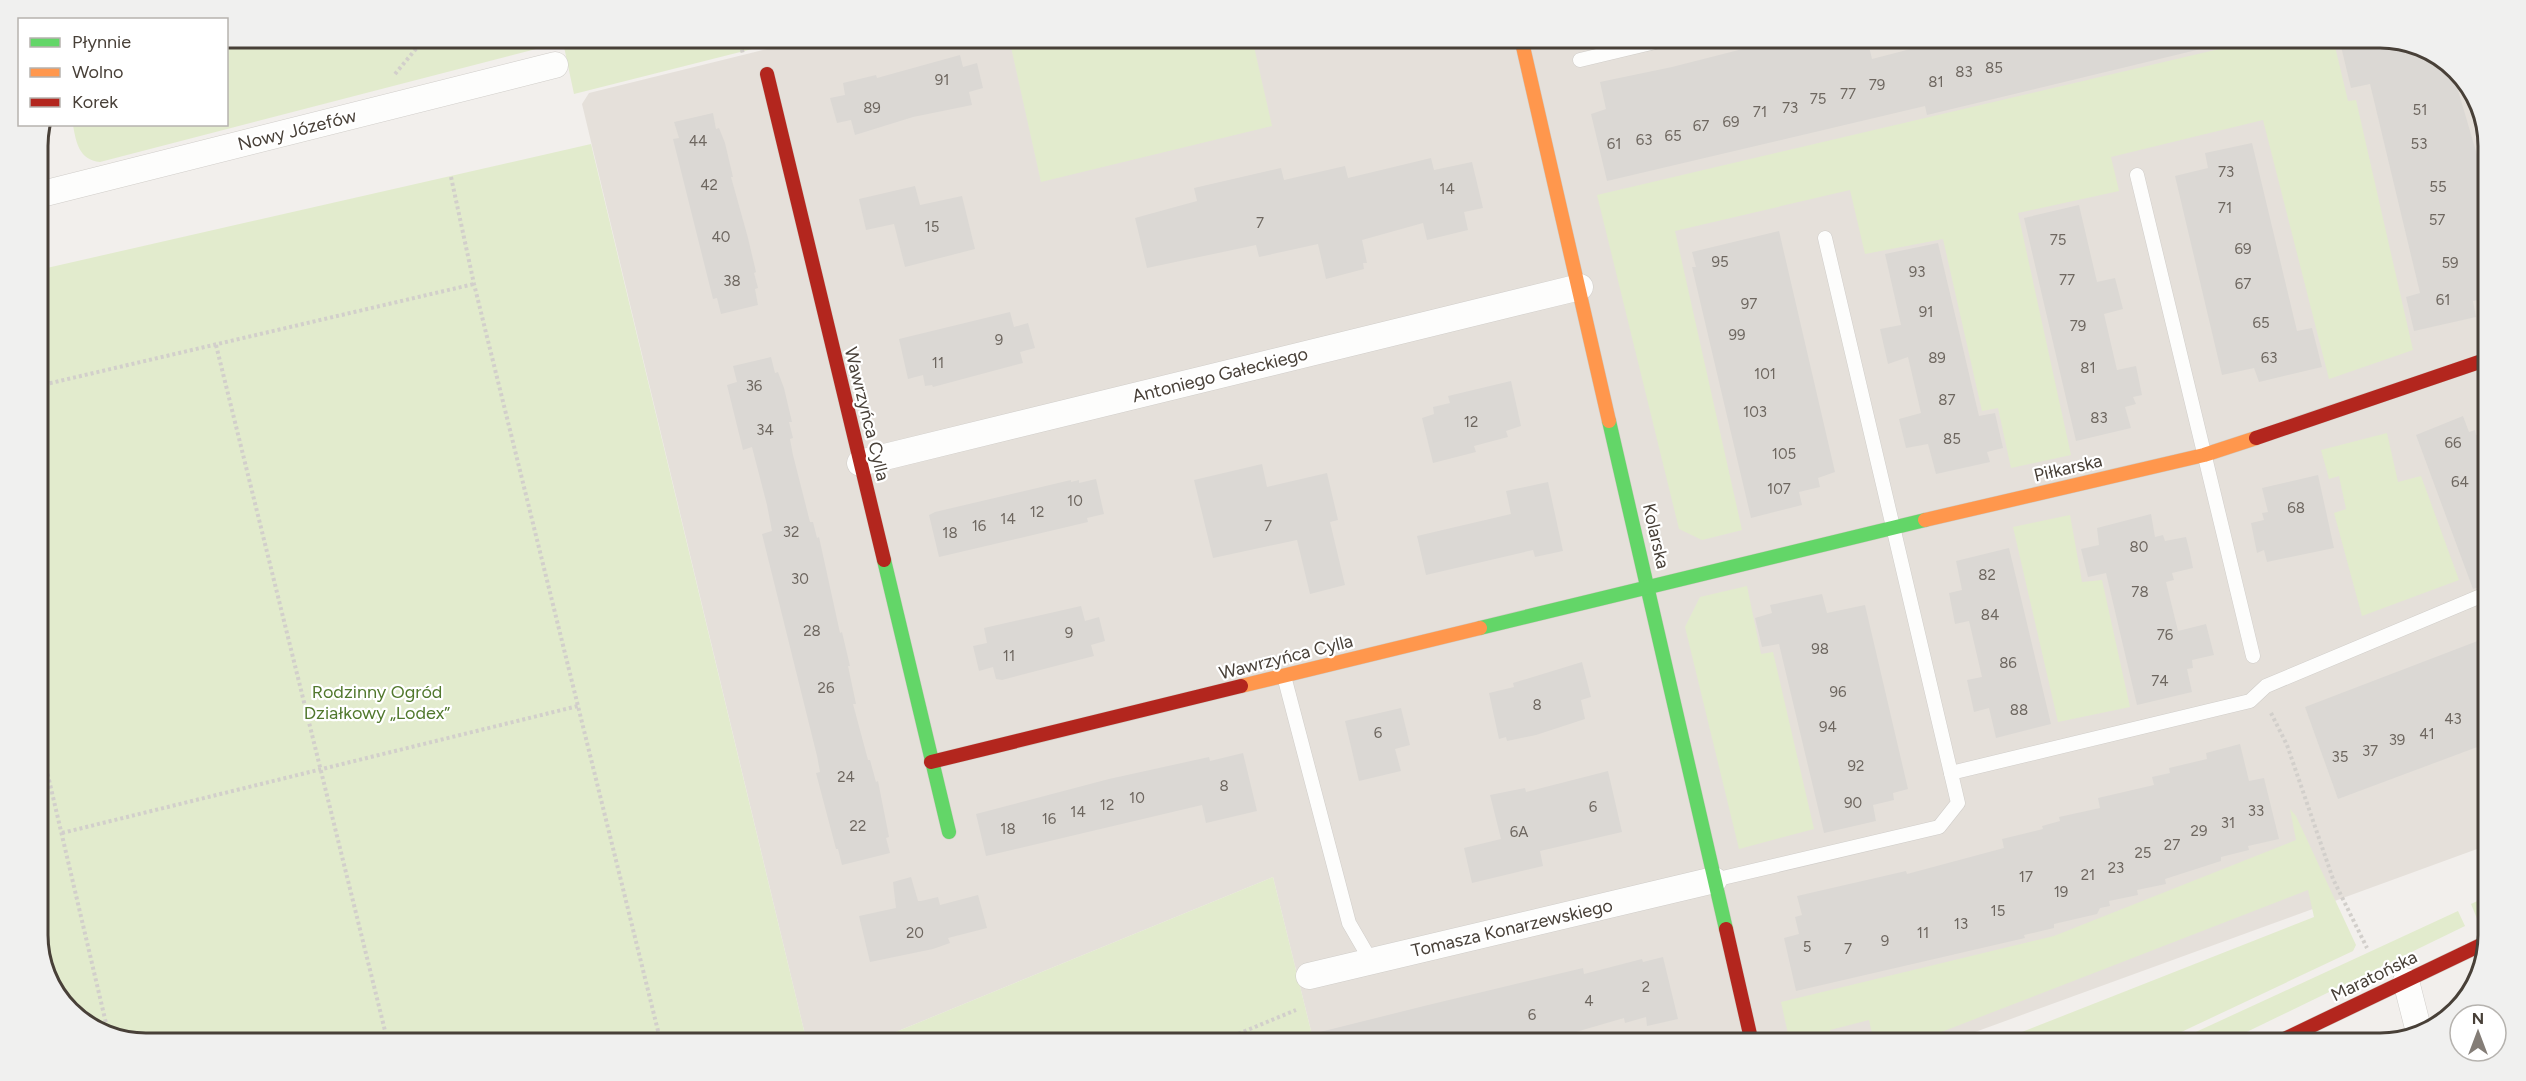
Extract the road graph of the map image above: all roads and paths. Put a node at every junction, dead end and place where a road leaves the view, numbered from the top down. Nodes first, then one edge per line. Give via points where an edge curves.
1 (1523, 48) edge
2 (1630, 48) edge
3 (1580, 60) dead end
4 (555, 65) dead end
5 (767, 74) dead end
6 (2137, 175) dead end
7 (451, 177) dead end
8 (48, 192) edge
9 (1825, 238) dead end
10 (474, 284) junction
11 (1580, 287) junction
12 (216, 345) junction
13 (2478, 363) edge
14 (48, 384) edge
15 (2204, 455) junction
16 (861, 463) junction
17 (1894, 526) junction
18 (1649, 586) junction
19 (2478, 597) edge
20 (2253, 656) dead end
21 (1284, 675) junction
22 (2261, 690) junction
23 (578, 706) junction
24 (932, 762) junction
25 (322, 769) junction
26 (1951, 773) junction
27 (48, 775) edge
28 (949, 832) dead end
29 (62, 833) junction
30 (1714, 880) junction
31 (2477, 947) edge
32 (2367, 948) dead end
33 (1371, 961) junction
34 (1309, 976) dead end
35 (2406, 981) junction
36 (1296, 1010) dead end
37 (106, 1025) edge
38 (2417, 1025) edge
39 (385, 1033) edge
40 (658, 1033) edge
41 (1242, 1033) edge
42 (1749, 1033) edge
43 (2299, 1033) edge

1 - 11 street, Kolarska
2 - 3 lane
4 - 8 street, Nowy Józefów
5 - 16 street, Wawrzyńca Cylla
6 - 15 lane
7 - 10 path
9 - 17 lane
10 - 12 path
10 - 23 path
11 - 16 street, Antoniego Gałeckiego
11 - 18 street, Kolarska
12 - 14 path
12 - 25 path
13 - 15 street, Piłkarska
15 - 17 street, Piłkarska
15 - 20 lane
16 - 24 street, Wawrzyńca Cylla
17 - 18 street, Piłkarska
17 - 26 lane
18 - 21 street, Wawrzyńca Cylla
18 - 30 street, Kolarska
19 - 22 lane via 2342,652
21 - 24 street, Wawrzyńca Cylla
21 - 33 lane via 1349,923
22 - 26 lane via 2250,701
22 - 32 path via 2287,745 2333,879
23 - 25 path
23 - 40 path
24 - 28 street, Wawrzyńca Cylla
25 - 29 path
25 - 39 path
26 - 30 lane via 1958,803 1939,827
27 - 29 path
29 - 37 path
30 - 33 street, Tomasza Konarzewskiego
30 - 42 street, Kolarska
31 - 35 street, Maratońska
33 - 34 street, Tomasza Konarzewskiego
35 - 38 street
35 - 43 street, Maratońska
36 - 41 path

